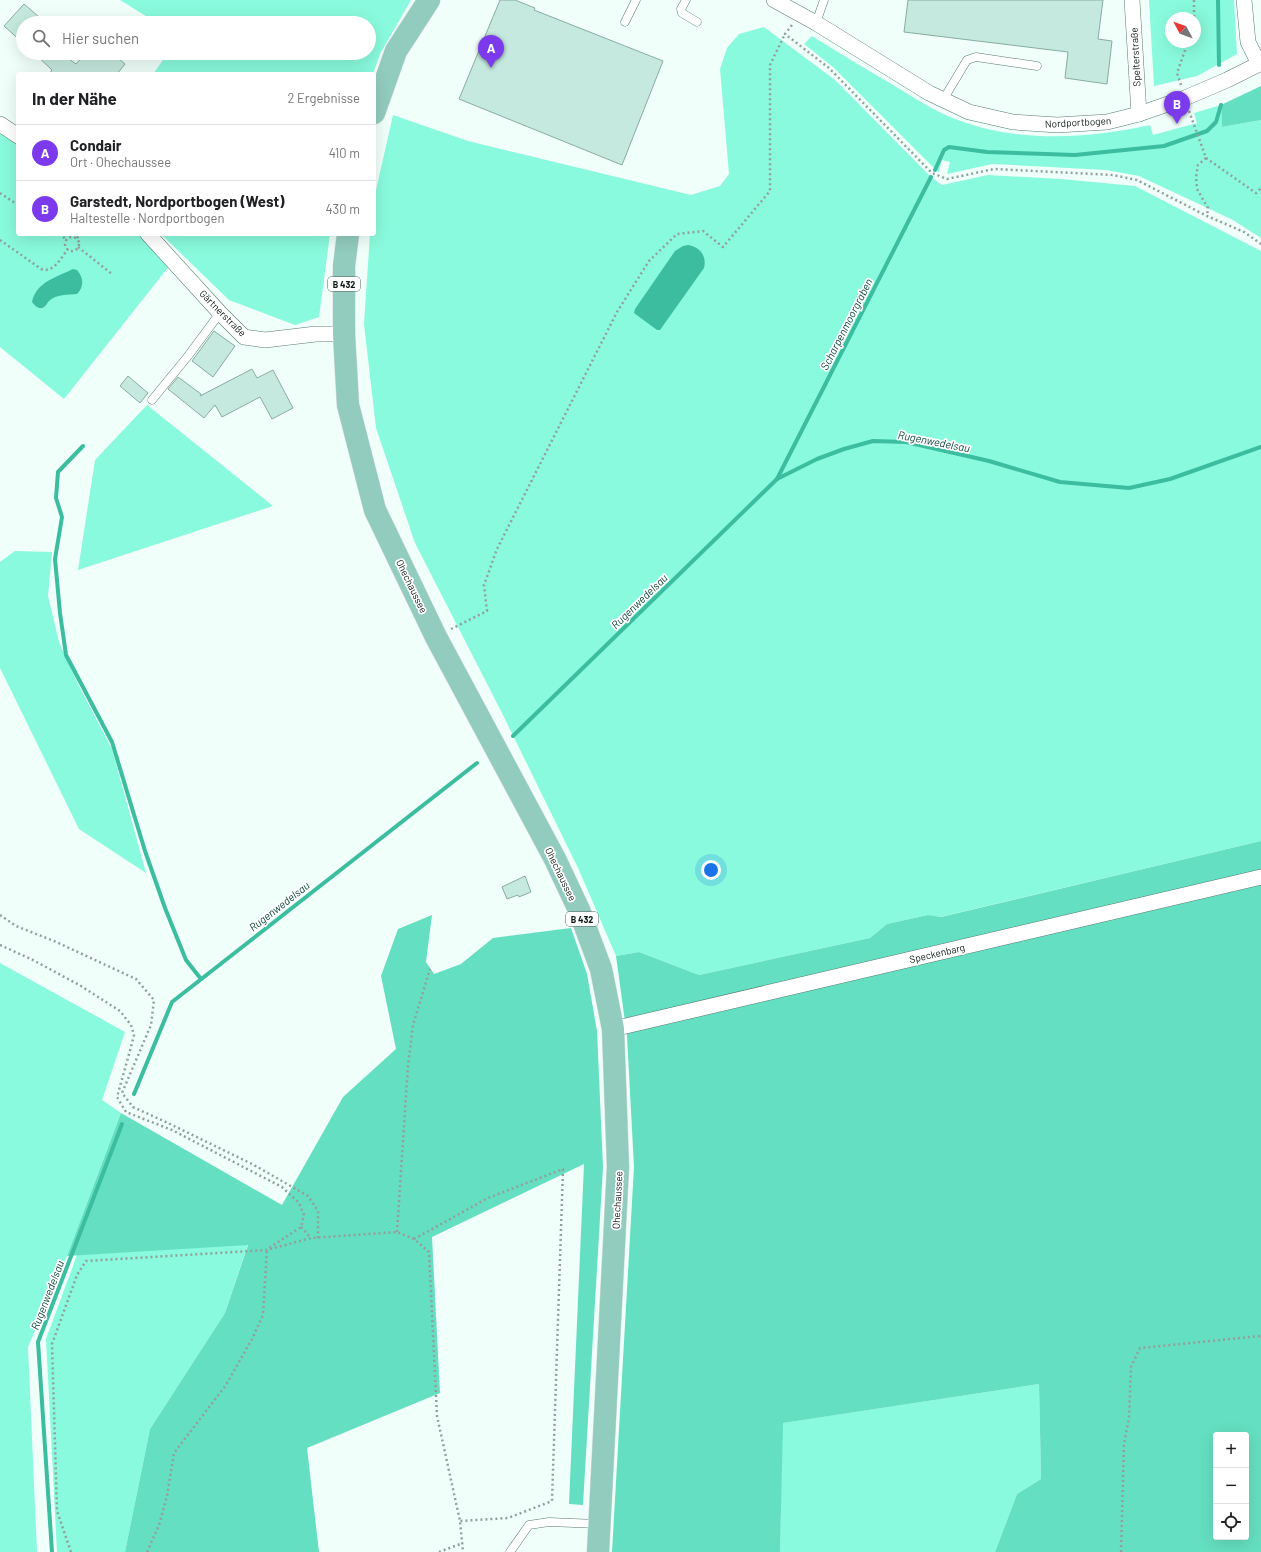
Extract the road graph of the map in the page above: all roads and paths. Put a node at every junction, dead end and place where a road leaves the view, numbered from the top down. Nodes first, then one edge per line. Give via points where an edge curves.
1 (429, 0) edge
2 (636, 0) edge
3 (686, 0) edge
4 (774, 0) edge
5 (824, 0) edge
6 (1132, 0) edge
7 (1194, 0) edge
8 (1244, 0) edge
9 (1194, 12) edge
10 (799, 14) junction
11 (625, 22) dead end
12 (697, 22) dead end
13 (816, 23) junction
14 (785, 34) junction
15 (1186, 48) edge
16 (1260, 64) edge
17 (1037, 66) dead end
18 (1185, 98) junction
19 (943, 100) junction
20 (376, 107) edge
21 (1139, 114) junction
22 (0, 124) edge
23 (16, 135) edge
24 (1206, 158) junction
25 (1261, 188) edge
26 (0, 193) edge
27 (16, 204) edge
28 (1207, 216) junction
29 (62, 236) edge
30 (150, 236) edge
31 (348, 236) edge
32 (77, 238) joint
33 (66, 239) junction
34 (0, 240) edge
35 (1261, 244) edge
36 (78, 247) junction
37 (68, 249) junction
38 (112, 274) dead end
39 (220, 313) junction
40 (344, 334) junction
41 (152, 400) dead end
42 (436, 637) junction
43 (1261, 877) edge
44 (0, 915) edge
45 (0, 945) edge
46 (430, 969) dead end
47 (612, 1029) junction
48 (301, 1227) junction
49 (397, 1232) junction
50 (311, 1238) junction
51 (318, 1238) junction
52 (414, 1239) junction
53 (267, 1250) junction
54 (1261, 1336) edge
55 (460, 1521) junction
56 (599, 1524) junction
57 (463, 1543) junction
58 (71, 1552) edge
59 (147, 1552) edge
60 (439, 1552) edge
61 (463, 1552) edge
62 (510, 1552) edge
63 (598, 1552) edge
64 (1121, 1552) edge

1 - 20 main road via 396,51
2 - 11 lane
3 - 12 lane via 681,9 682,13
4 - 10 street, Nordportbogen
5 - 13 lane
6 - 21 street, Spelterstraße
7 - 9 path
8 - 16 street, Nordportbogen via 1248,42
10 - 13 street, Nordportbogen
10 - 14 path
13 - 19 street, Nordportbogen
14 - 28 path via 829,68 932,173 947,179 994,169 1113,175 1137,180
14 - 42 path via 770,65 770,191 723,247 703,231 677,234 649,261 617,312 497,549 484,585 487,611
15 - 18 path via 1177,73
16 - 18 street, Nordportbogen
17 - 19 lane via 976,56 964,65
18 - 21 street, Nordportbogen
18 - 24 path
19 - 21 street, Nordportbogen via 969,112 1013,122 1064,125 1107,122
22 - 23 street
24 - 25 path via 1256,193
24 - 28 path via 1198,165 1196,177 1197,189 1208,208
26 - 27 path
28 - 35 path via 1244,232
29 - 33 path
30 - 39 street, Gärtnerstraße
31 - 40 main road, Ohechaussee / B 432 via 344,266
32 - 33 path via 73,236
32 - 36 path
33 - 37 path via 65,246
34 - 37 path via 45,270 54,267
36 - 37 path via 71,251
36 - 38 path
39 - 40 street, Gärtnerstraße via 244,336 254,339
39 - 41 lane
40 - 42 main road, Ohechaussee / B 432 via 348,405 375,510
42 - 47 main road, Ohechaussee / B 432 via 555,859 579,910 601,969
43 - 47 street, Speckenbarg
44 - 51 path via 16,926 136,979 154,1000 151,1025 122,1093 133,1107 247,1162 308,1196 318,1211
45 - 48 path via 81,986 120,1011 131,1025 134,1035 132,1046 118,1096 126,1112 172,1130 282,1187 299,1203 304,1215
46 - 49 path via 413,1026
47 - 56 main road, Ohechaussee / B 432 via 618,1166
48 - 50 path
48 - 53 path
49 - 51 path
49 - 52 path
50 - 51 path
50 - 53 path
52 - 55 path via 429,1252 437,1416
52 - 55 path via 488,1198 563,1169 552,1501 508,1518
53 - 58 path via 86,1261 77,1275 52,1344 57,1512
53 - 59 path via 263,1315 226,1385 174,1452 168,1496
54 - 64 path via 1140,1348 1131,1367 1129,1418 1124,1444
55 - 57 path
56 - 62 lane via 549,1522 529,1525
56 - 63 main road, Ohechaussee / B 432
57 - 60 path
57 - 61 path

